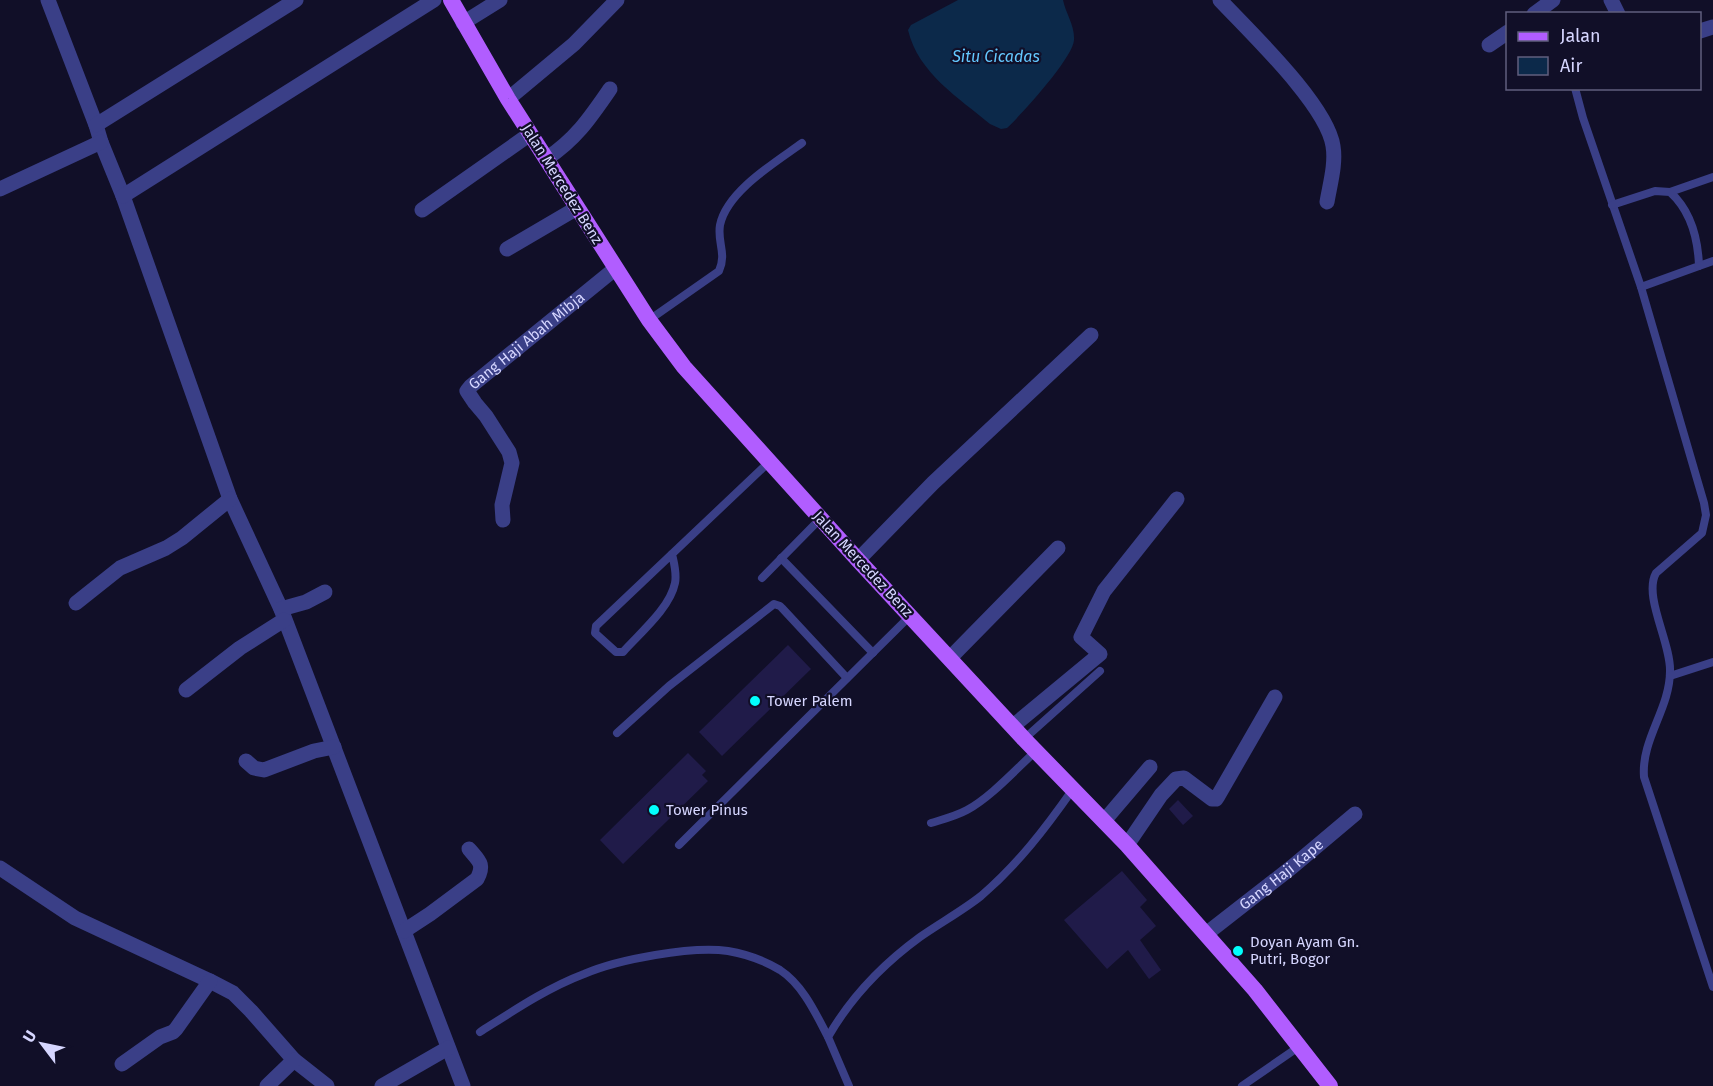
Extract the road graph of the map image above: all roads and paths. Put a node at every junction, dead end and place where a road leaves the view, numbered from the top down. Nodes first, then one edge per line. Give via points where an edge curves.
1 (48, 0) edge
2 (296, 0) edge
3 (434, 0) edge
4 (451, 0) edge
5 (500, 0) edge
6 (617, 0) edge
7 (1220, 0) edge
8 (1553, 0) edge
9 (1537, 12) edge
10 (464, 23) junction
11 (1506, 33) edge
12 (1489, 45) dead end
13 (610, 89) dead end
14 (1576, 90) edge
15 (508, 99) junction
16 (96, 125) junction
17 (531, 134) junction
18 (101, 142) junction
19 (802, 142) dead end
20 (546, 159) junction
21 (1713, 177) edge
22 (0, 189) edge
23 (1670, 192) junction
24 (123, 196) junction
25 (1327, 202) dead end
26 (1612, 205) junction
27 (577, 208) junction
28 (422, 210) dead end
29 (507, 249) dead end
30 (1713, 261) edge
31 (1699, 266) junction
32 (616, 268) junction
33 (1641, 287) junction
34 (649, 320) junction
35 (1091, 335) dead end
36 (769, 462) junction
37 (230, 499) junction
38 (1177, 499) dead end
39 (820, 519) junction
40 (503, 520) dead end
41 (1058, 548) dead end
42 (672, 554) junction
43 (782, 558) junction
44 (858, 560) junction
45 (762, 578) dead end
46 (325, 592) dead end
47 (76, 603) dead end
48 (283, 615) junction
49 (910, 616) junction
50 (873, 653) junction
51 (950, 658) junction
52 (1713, 662) edge
53 (1100, 671) dead end
54 (1670, 676) junction
55 (848, 678) junction
56 (186, 690) dead end
57 (1275, 697) dead end
58 (1013, 726) junction
59 (616, 734) dead end
60 (1030, 745) junction
61 (334, 747) junction
62 (246, 761) dead end
63 (1073, 789) junction
64 (1161, 795) junction
65 (1355, 814) dead end
66 (1104, 821) junction
67 (931, 823) dead end
68 (679, 845) dead end
69 (1127, 846) junction
70 (469, 849) dead end
71 (0, 868) edge
72 (404, 931) junction
73 (1206, 934) junction
74 (210, 981) junction
75 (1713, 987) edge
76 (480, 1032) dead end
77 (828, 1037) junction
78 (1300, 1046) junction
79 (448, 1048) junction
80 (294, 1060) junction
81 (122, 1064) dead end
82 (267, 1086) edge
83 (327, 1086) edge
84 (382, 1086) edge
85 (463, 1086) edge
86 (849, 1086) edge
87 (1242, 1086) edge
88 (1330, 1086) edge

1 - 16 street
2 - 16 street
3 - 24 street
4 - 10 main road, Jalan Mercedez Benz
5 - 10 street
6 - 15 street via 574,44
7 - 25 street via 1309,99 1327,126 1334,163
8 - 9 street
10 - 15 main road, Jalan Mercedez Benz
11 - 12 street
13 - 20 street via 578,134
14 - 26 lane
15 - 17 main road, Jalan Mercedez Benz
16 - 18 street
17 - 20 main road, Jalan Mercedez Benz
17 - 28 street
18 - 22 street
18 - 24 street
19 - 34 lane via 747,185 727,208 719,234 723,261 719,271
20 - 27 main road, Jalan Mercedez Benz
21 - 23 lane
23 - 26 lane via 1655,191
23 - 31 lane via 1680,200 1690,219
24 - 37 street
26 - 33 lane
27 - 29 street
27 - 32 main road, Jalan Mercedez Benz
30 - 31 lane
31 - 33 lane
32 - 34 main road, Jalan Mercedez Benz
32 - 40 street, Gang Haji Abah Mibja via 468,391 509,452 512,463 502,505
33 - 54 lane via 1706,514 1702,533 1652,579
34 - 36 main road, Jalan Mercedez Benz via 684,367
35 - 44 street via 933,483
36 - 39 main road, Jalan Mercedez Benz
36 - 42 lane
37 - 47 street via 166,549 120,568
37 - 48 street
38 - 58 street via 1104,591 1081,637 1100,654
39 - 43 lane
39 - 44 main road, Jalan Mercedez Benz
41 - 51 street
42 - 42 lane via 676,580 672,594 623,651 616,652 595,633 596,626
43 - 45 lane
43 - 50 lane
44 - 49 main road, Jalan Mercedez Benz
46 - 48 street
48 - 56 street
48 - 61 street
49 - 50 lane
49 - 51 main road, Jalan Mercedez Benz
50 - 55 lane
51 - 58 main road, Jalan Mercedez Benz
52 - 54 lane
53 - 60 lane
54 - 75 lane via 1645,753 1644,777
55 - 59 lane via 774,604 669,686
55 - 68 lane
57 - 64 street via 1216,799 1180,777
58 - 60 main road, Jalan Mercedez Benz
60 - 63 main road, Jalan Mercedez Benz
60 - 67 lane via 993,790 969,809
61 - 62 street via 264,770
61 - 72 street
63 - 66 main road, Jalan Mercedez Benz
63 - 77 lane via 1018,861 980,896 891,961 852,1001
64 - 66 street via 1145,773
64 - 69 street
65 - 73 street, Gang Haji Kape
66 - 69 main road, Jalan Mercedez Benz
69 - 73 main road, Jalan Mercedez Benz
70 - 72 street via 480,862 477,879
71 - 74 street via 75,918
72 - 79 street
73 - 78 main road, Jalan Mercedez Benz
74 - 80 street via 243,1002
74 - 81 street via 173,1032
76 - 77 lane via 585,973 635,959 728,951 765,962 793,981
77 - 86 lane
78 - 87 lane
78 - 88 main road, Jalan Mercedez Benz
79 - 84 street
79 - 85 street
80 - 82 street
80 - 83 street

